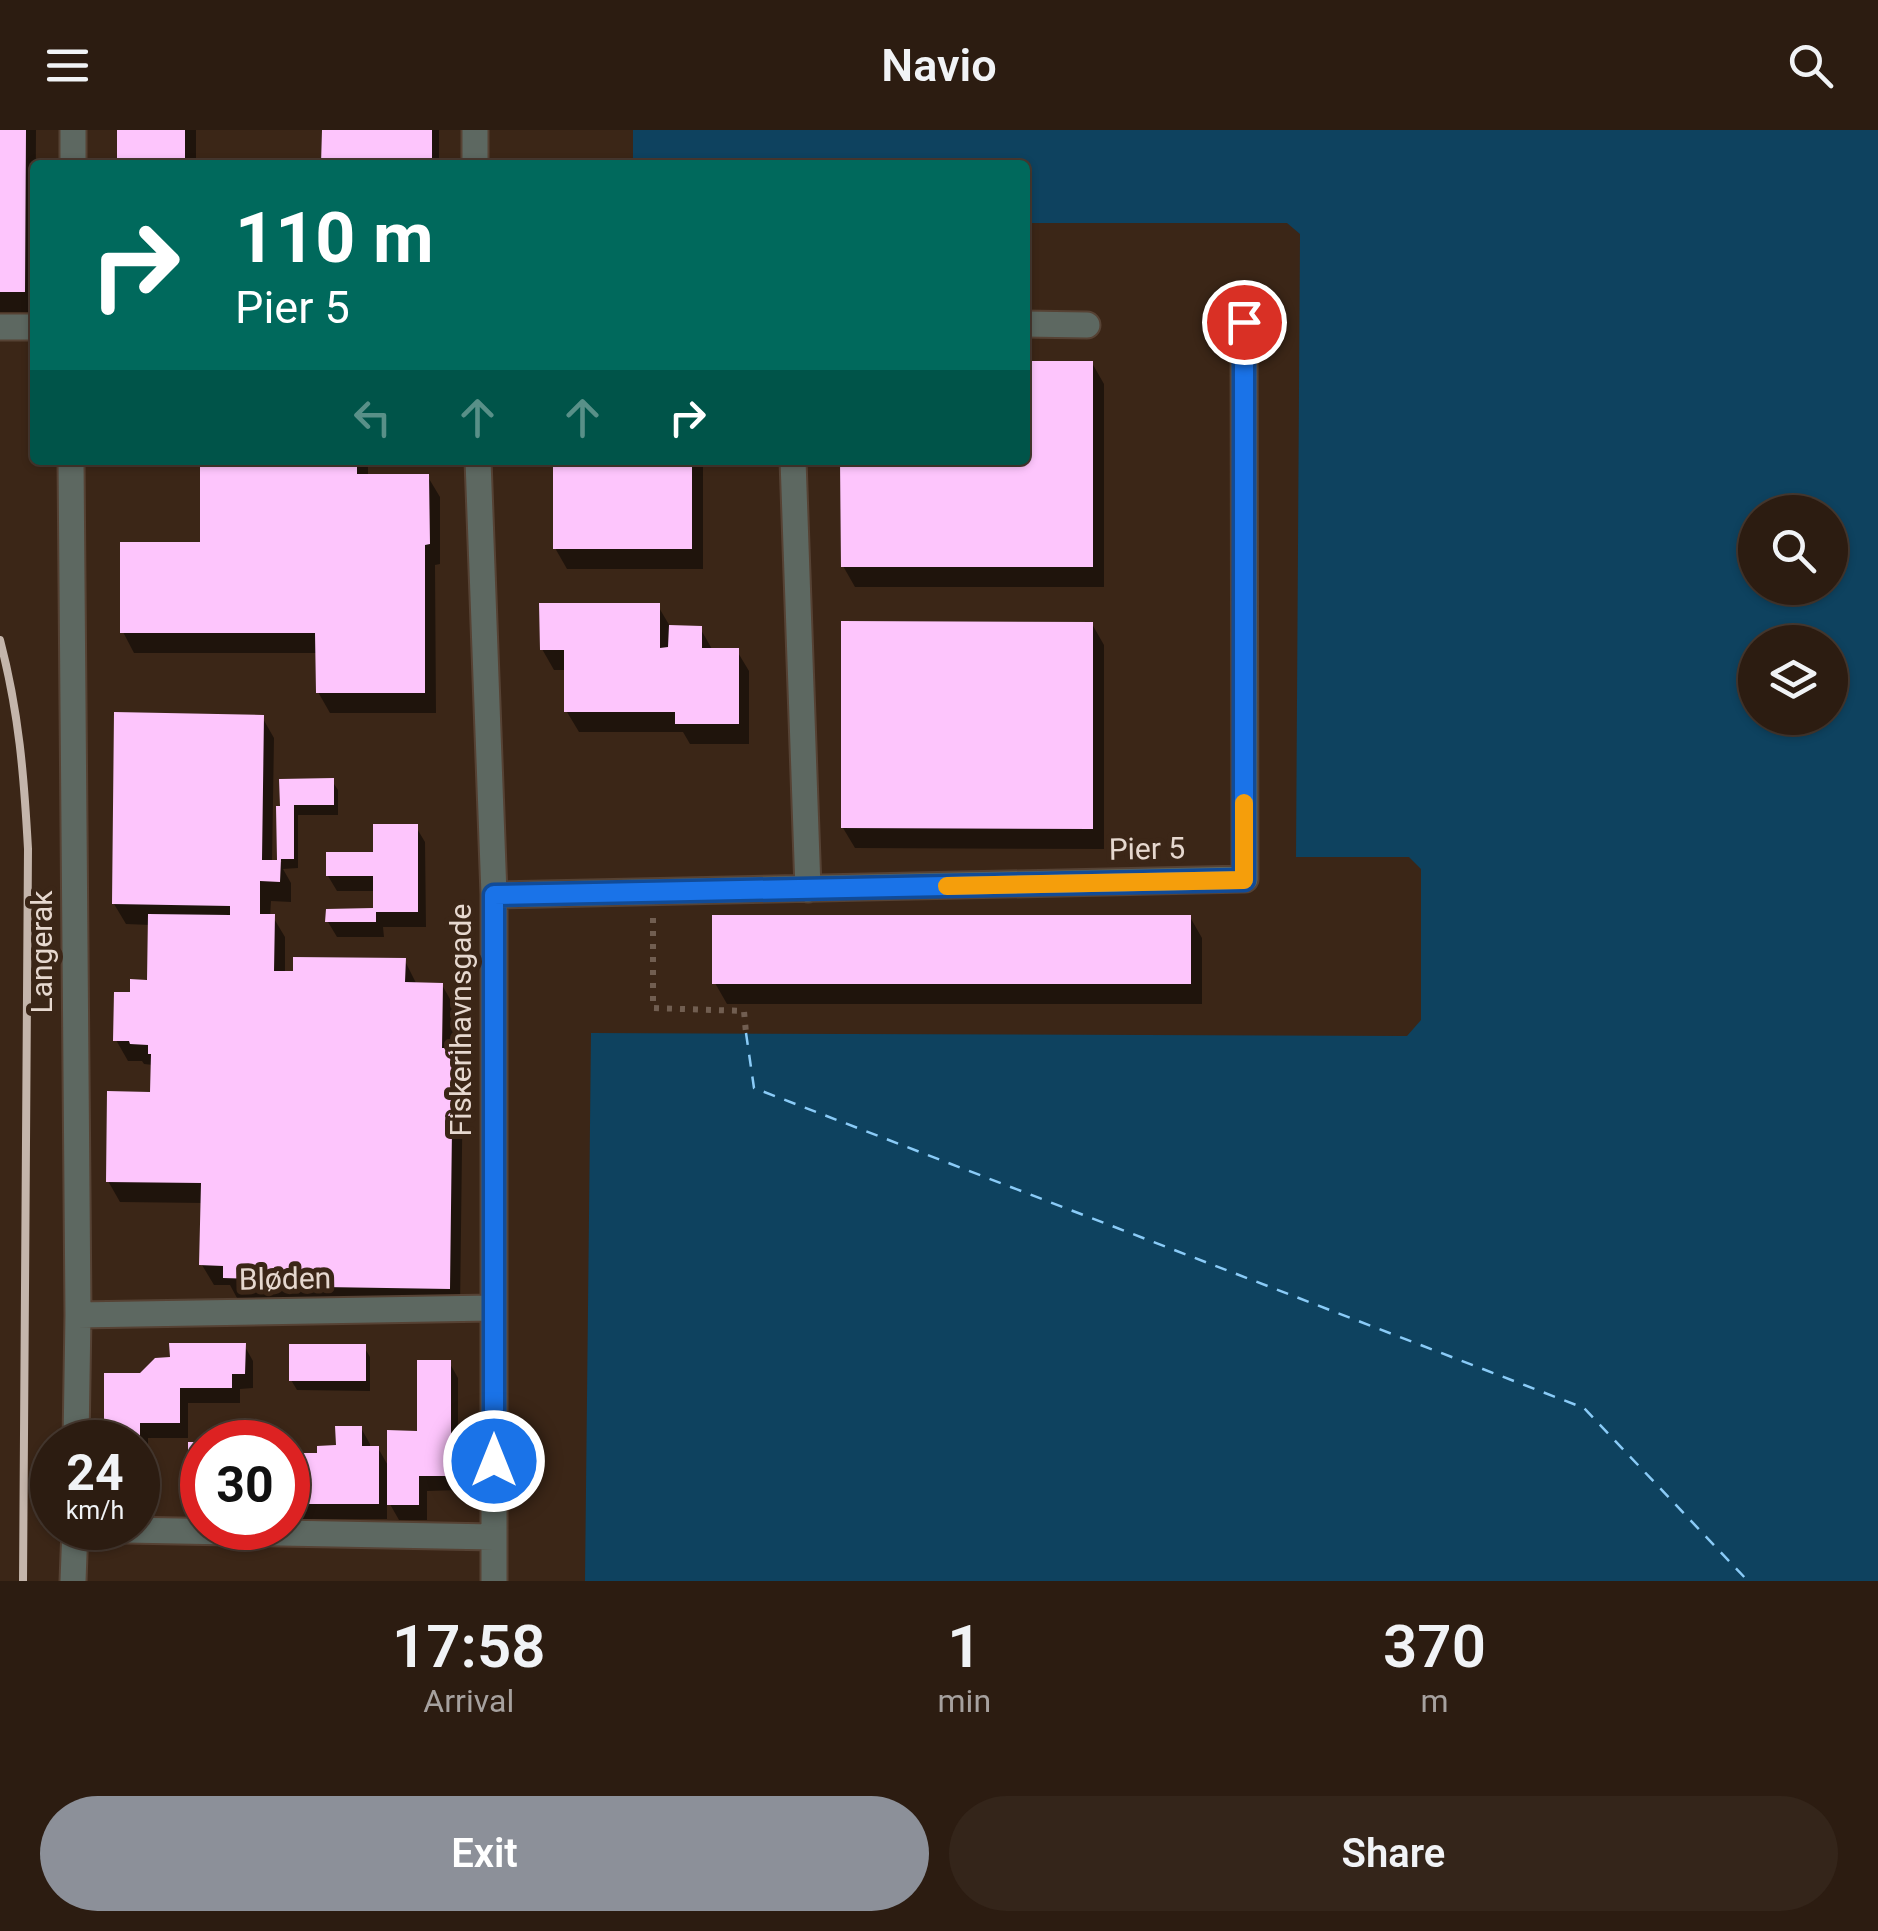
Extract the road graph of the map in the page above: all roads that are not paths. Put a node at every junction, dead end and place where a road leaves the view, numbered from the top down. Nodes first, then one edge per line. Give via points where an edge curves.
1 (73, 130) edge
2 (475, 130) edge
3 (73, 160) edge
4 (474, 160) edge
5 (1244, 322) dead end
6 (1030, 324) edge
7 (1087, 324) dead end
8 (0, 327) edge
9 (30, 327) edge
10 (71, 465) edge
11 (478, 465) edge
12 (793, 465) edge
13 (808, 889) junction
14 (494, 895) junction
15 (492, 1308) junction
16 (78, 1315) junction
17 (76, 1420) edge
18 (160, 1530) edge
19 (494, 1537) junction
20 (74, 1550) edge
21 (73, 1581) edge
22 (494, 1581) edge

1 - 3 street
2 - 4 street
5 - 13 street, Pier 5 via 1244,880
6 - 7 street
8 - 9 street
10 - 16 street, Langerak
11 - 14 street, Fiskerihavnsgade
12 - 13 street
13 - 14 street, Pier 5
14 - 15 street, Fiskerihavnsgade
15 - 16 street, Bløden
15 - 19 street, Fiskerihavnsgade
16 - 17 street, Langerak
18 - 19 street
19 - 22 street, Fiskerihavnsgade
20 - 21 street

